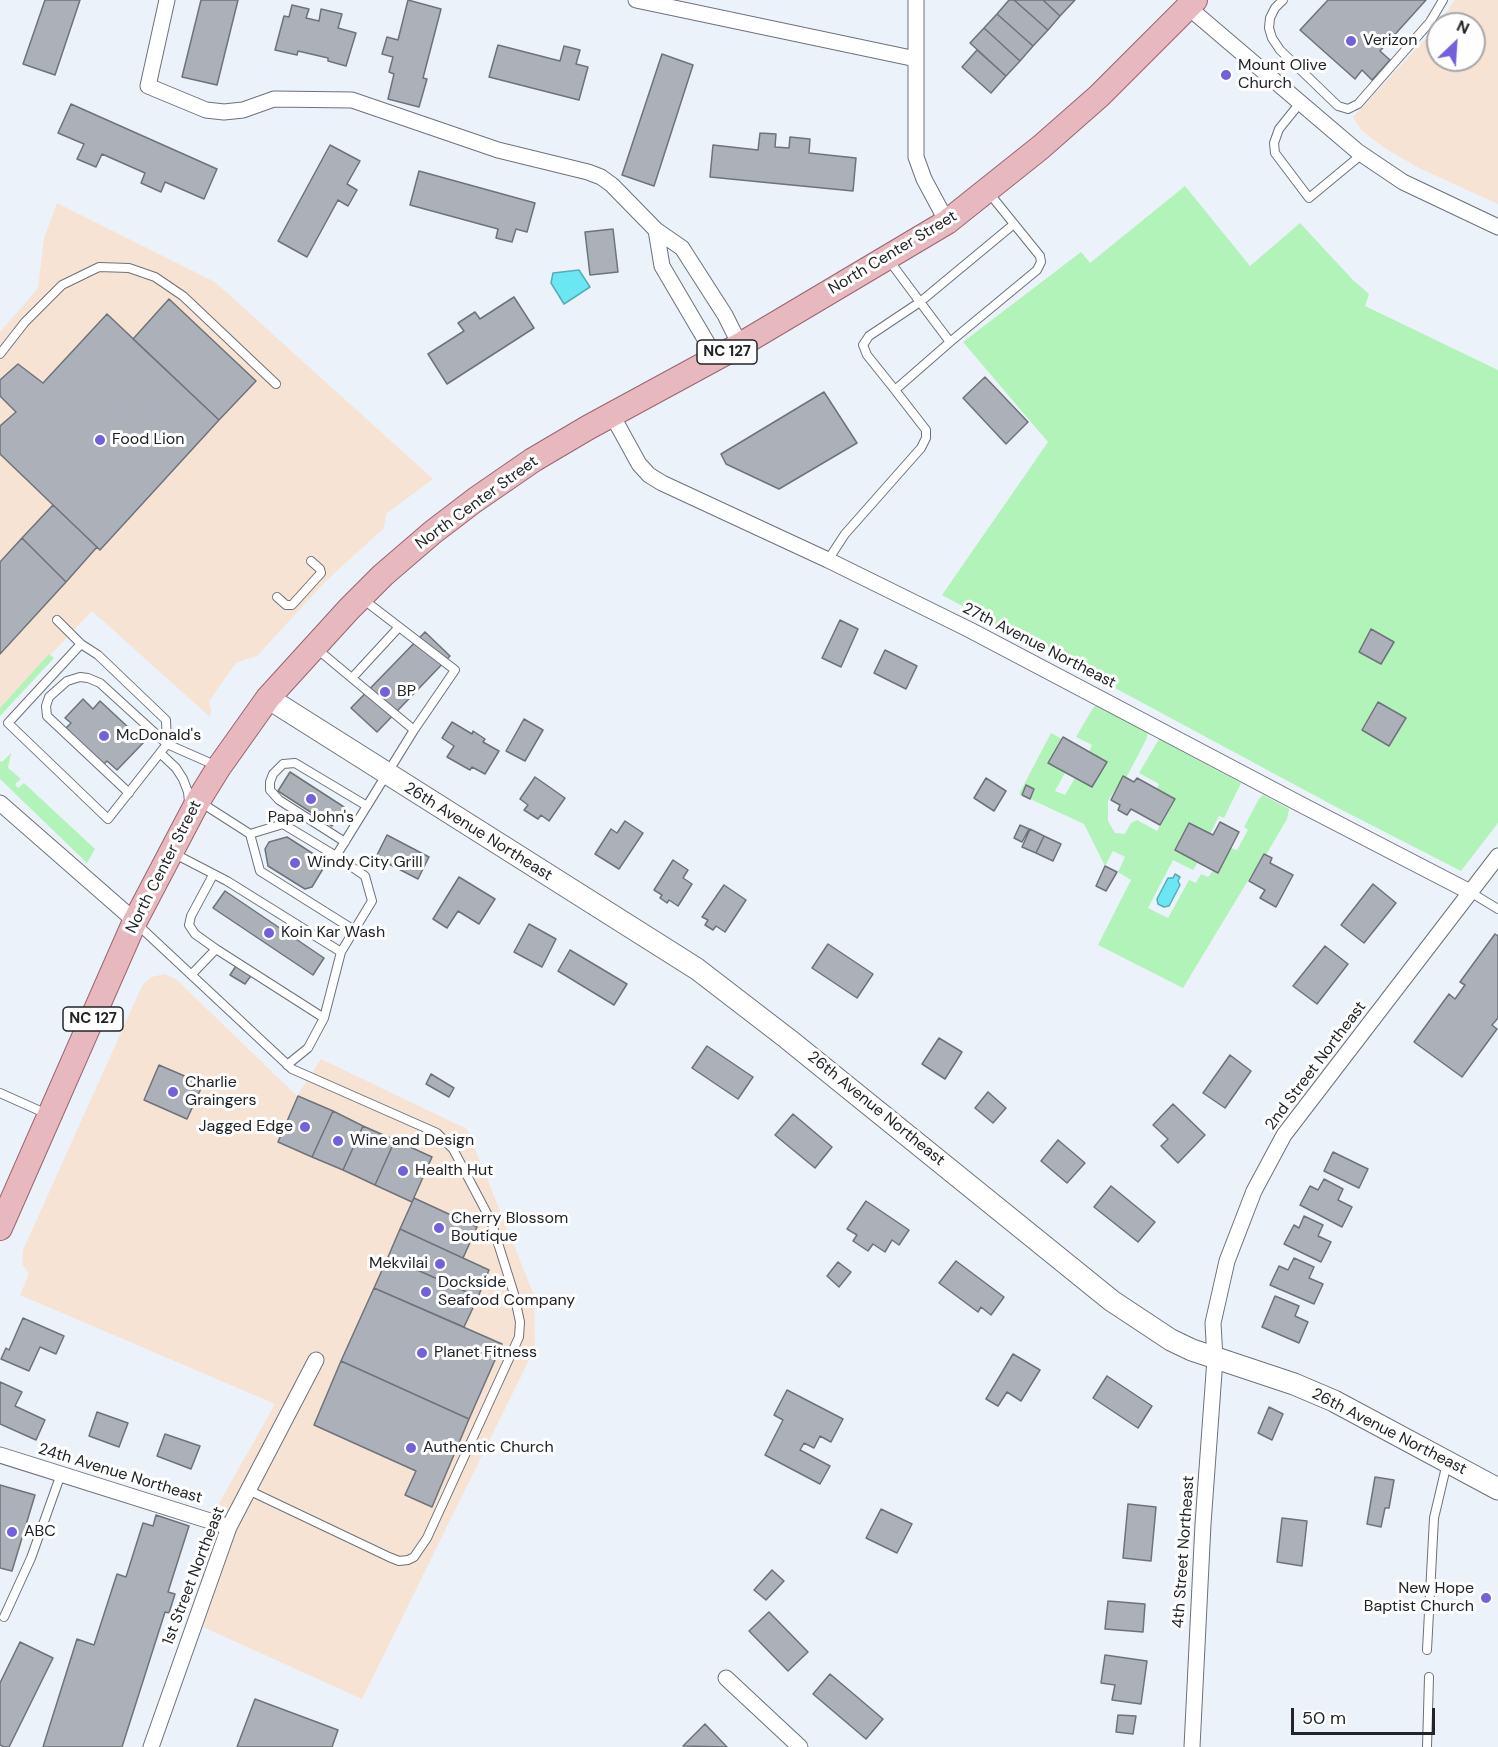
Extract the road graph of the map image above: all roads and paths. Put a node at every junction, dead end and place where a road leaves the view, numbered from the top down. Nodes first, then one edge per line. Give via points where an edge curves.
1 (167, 0) edge
2 (636, 0) edge
3 (916, 0) edge
4 (1283, 0) edge
5 (1443, 0) edge
6 (1192, 4) edge
7 (916, 59) junction
8 (1300, 103) junction
9 (1361, 155) junction
10 (988, 191) junction
11 (948, 222) junction
12 (1014, 224) junction
13 (1498, 226) edge
14 (656, 230) junction
15 (682, 248) junction
16 (887, 258) junction
17 (662, 266) junction
18 (920, 302) junction
19 (950, 342) junction
20 (740, 345) junction
21 (0, 354) edge
22 (716, 358) junction
23 (276, 384) dead end
24 (895, 390) junction
25 (612, 415) junction
26 (828, 560) junction
27 (311, 561) dead end
28 (277, 597) dead end
29 (361, 597) junction
30 (57, 620) dead end
31 (399, 627) junction
32 (81, 644) junction
33 (313, 647) junction
34 (352, 678) junction
35 (268, 698) junction
36 (414, 729) junction
37 (167, 744) junction
38 (160, 753) junction
39 (219, 767) junction
40 (386, 774) junction
41 (129, 793) junction
42 (0, 803) edge
43 (367, 806) junction
44 (194, 808) junction
45 (250, 834) junction
46 (345, 842) junction
47 (171, 852) junction
48 (336, 856) junction
49 (1498, 856) edge
50 (213, 875) junction
51 (1470, 892) junction
52 (1498, 909) edge
53 (135, 921) junction
54 (354, 930) junction
55 (216, 949) junction
56 (341, 952) junction
57 (192, 974) junction
58 (324, 1018) junction
59 (287, 1065) junction
60 (0, 1093) edge
61 (51, 1116) junction
62 (0, 1228) edge
63 (1215, 1359) junction
64 (316, 1360) dead end
65 (0, 1455) edge
66 (1448, 1461) junction
67 (61, 1474) junction
68 (1498, 1488) edge
69 (248, 1490) junction
70 (229, 1527) junction
71 (3, 1617) dead end
72 (1426, 1650) dead end
73 (1429, 1677) dead end
74 (726, 1678) dead end
75 (151, 1747) edge
76 (800, 1747) edge
77 (1192, 1747) edge
78 (1427, 1747) edge

1 - 14 street via 148,86 206,110 224,112 274,99 359,101 498,150 601,177
2 - 7 street
3 - 7 street
4 - 5 lane via 1270,18 1272,38 1338,106 1348,109 1358,104 1430,22
6 - 8 street
6 - 10 main road, North Center Street / NC 127 via 1099,96
7 - 11 street via 916,157
8 - 9 street
8 - 9 lane via 1279,129 1275,153 1310,198
9 - 13 street via 1403,182
10 - 11 main road, North Center Street / NC 127
10 - 12 lane
11 - 16 main road, North Center Street / NC 127
12 - 18 lane
12 - 19 lane via 1040,256 1037,270
14 - 15 street
14 - 17 street
15 - 17 street
15 - 20 street
16 - 18 lane
16 - 20 main road, North Center Street / NC 127
17 - 22 street
18 - 19 lane
18 - 24 lane via 869,336 863,345
19 - 24 lane
20 - 22 main road, North Center Street / NC 127
21 - 23 lane via 62,285 99,267 129,268 155,277 183,296
22 - 25 main road, North Center Street / NC 127
24 - 26 lane via 926,430 926,438 845,534
25 - 26 street, 27th Avenue Northeast via 649,475
25 - 29 main road, North Center Street / NC 127 via 533,460 465,507
26 - 51 street, 27th Avenue Northeast via 970,630
27 - 28 lane via 321,573 292,605
29 - 31 lane
29 - 33 main road, North Center Street / NC 127
30 - 32 lane
31 - 34 lane
31 - 36 lane via 455,670
32 - 37 lane via 98,655 166,720
32 - 41 lane via 8,723 108,819
33 - 34 lane
33 - 35 main road, North Center Street / NC 127
34 - 36 lane
35 - 39 main road, North Center Street / NC 127
35 - 40 street, 26th Avenue Northeast
36 - 40 lane
37 - 38 lane
37 - 39 lane
37 - 41 lane via 95,680 72,679 49,697 45,711 52,722
38 - 41 lane
38 - 44 lane via 183,779
39 - 44 main road, North Center Street / NC 127
40 - 43 lane
40 - 63 street, 26th Avenue Northeast via 697,969 1112,1300 1171,1340
42 - 53 street
43 - 46 lane
43 - 46 lane via 295,763 283,764 273,774 270,789 279,800
44 - 45 lane
44 - 47 main road, North Center Street / NC 127
45 - 48 lane via 283,824
45 - 54 lane via 260,871
46 - 48 lane
47 - 50 lane
47 - 53 main road, North Center Street / NC 127
48 - 54 lane via 365,876 372,901
49 - 51 street, 2nd Street Northeast
50 - 55 lane via 189,926
50 - 56 lane
51 - 52 lane
51 - 63 street, 2nd Street Northeast via 1284,1135 1254,1191 1227,1261 1213,1323
53 - 57 lane
53 - 61 main road, North Center Street / NC 127
54 - 56 lane
55 - 57 lane
55 - 58 lane
56 - 58 lane
57 - 59 lane
58 - 59 lane via 308,1048
59 - 69 lane via 437,1133 453,1149 490,1221 514,1294 519,1337 427,1538 414,1557 399,1561 388,1557
60 - 61 lane
61 - 62 main road, North Center Street / NC 127
63 - 66 street, 26th Avenue Northeast via 1334,1401
63 - 77 street, 4th Street Northeast
64 - 69 street, 1st Street Northeast
65 - 67 street, 24th Avenue Northeast
66 - 68 street, 26th Avenue Northeast
66 - 72 lane via 1434,1518
67 - 70 street, 24th Avenue Northeast
67 - 71 lane via 31,1558
69 - 70 street, 1st Street Northeast
70 - 75 street, 1st Street Northeast
73 - 78 lane
74 - 76 street

